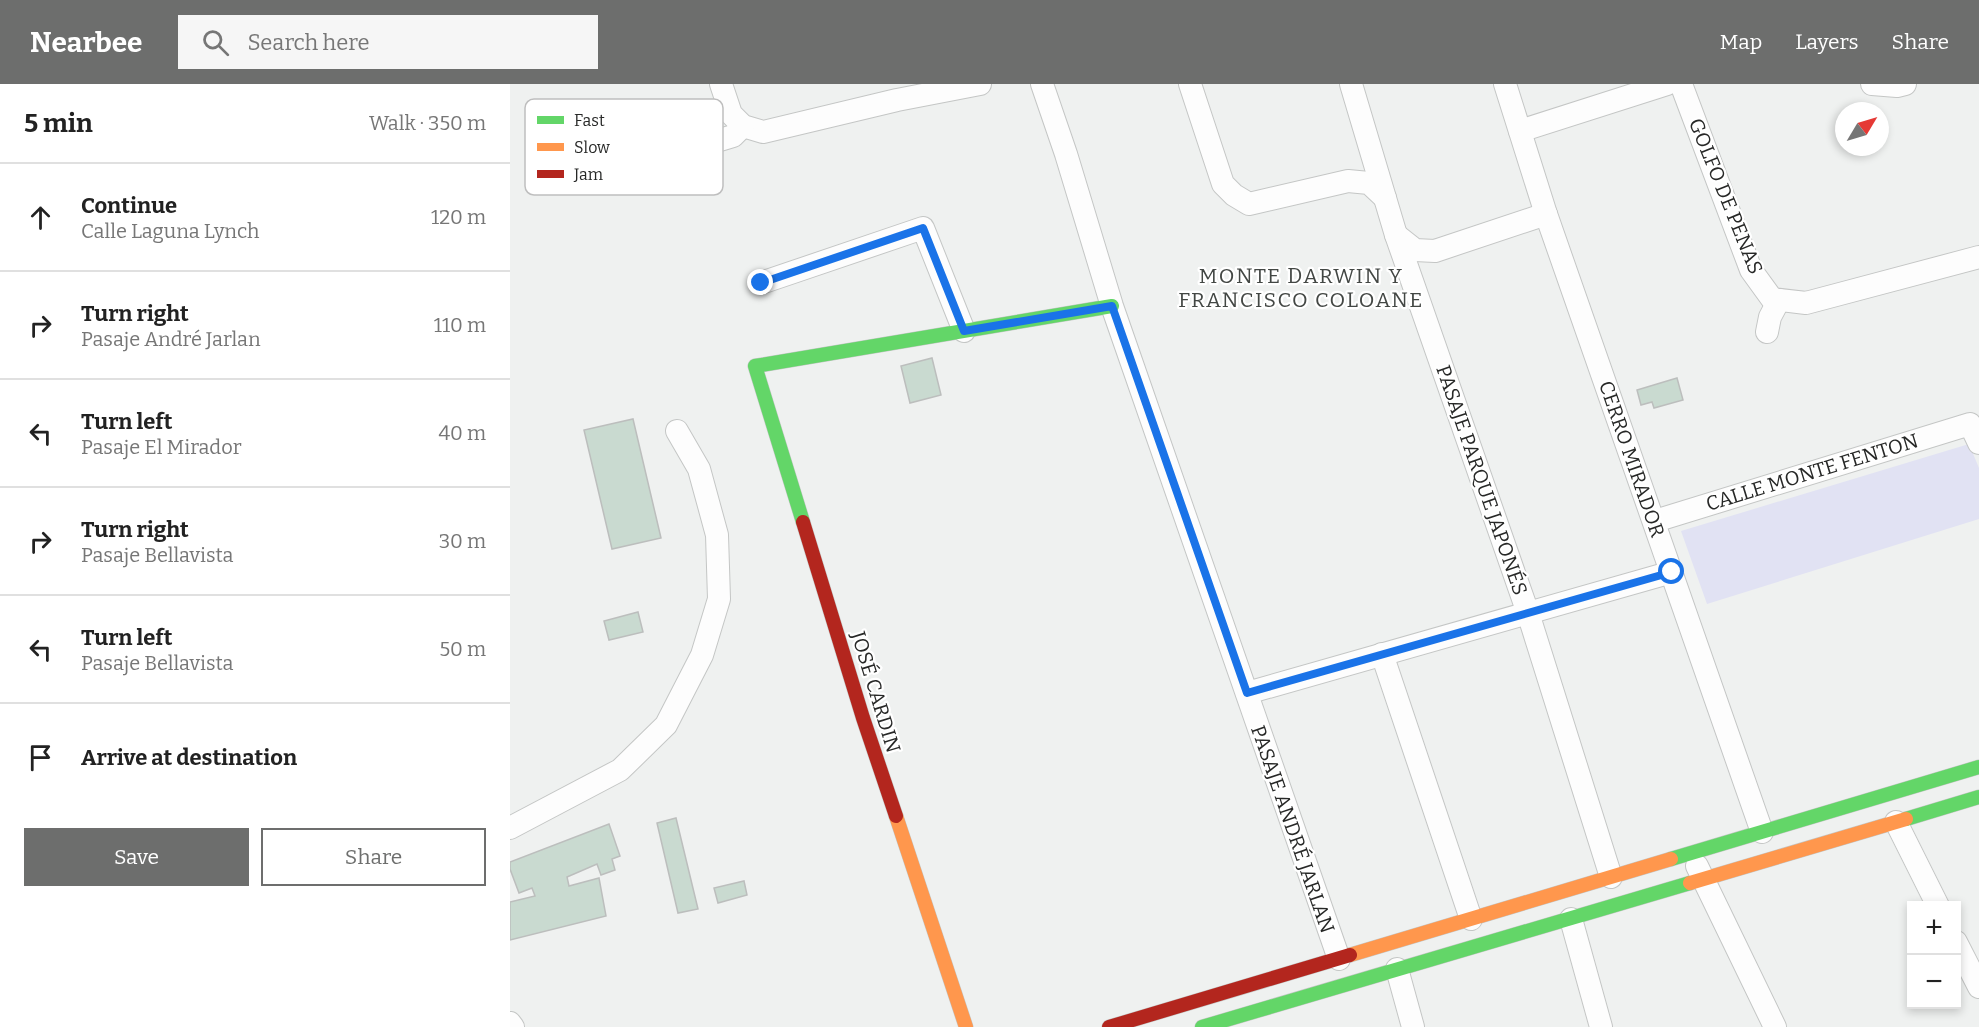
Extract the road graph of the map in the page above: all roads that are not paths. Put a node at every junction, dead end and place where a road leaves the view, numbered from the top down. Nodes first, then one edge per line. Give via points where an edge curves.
1 (721, 84) edge
2 (980, 84) edge
3 (1041, 84) edge
4 (1190, 84) edge
5 (1351, 84) edge
6 (1505, 84) edge
7 (1667, 84) edge
8 (1681, 84) edge
9 (1872, 84) edge
10 (1905, 84) edge
11 (895, 92) edge
12 (743, 126) junction
13 (1520, 131) junction
14 (723, 139) edge
15 (1384, 198) junction
16 (1546, 214) junction
17 (1396, 235) junction
18 (1979, 257) edge
19 (761, 283) dead end
20 (1779, 300) junction
21 (1112, 306) junction
22 (964, 331) junction
23 (1767, 332) dead end
24 (677, 431) dead end
25 (1974, 434) edge
26 (1654, 521) junction
27 (1672, 572) junction
28 (1528, 613) junction
29 (1382, 654) junction
30 (1247, 693) junction
31 (1979, 767) edge
32 (1979, 797) edge
33 (1896, 822) junction
34 (510, 828) edge
35 (1762, 832) junction
36 (1691, 854) junction
37 (1611, 877) junction
38 (1704, 879) junction
39 (1936, 901) edge
40 (1471, 919) junction
41 (1571, 919) junction
42 (1961, 952) edge
43 (1338, 959) junction
44 (1397, 969) junction
45 (1979, 987) edge
46 (1208, 998) junction
47 (510, 1023) edge
48 (1211, 1026) edge
49 (513, 1027) edge
50 (966, 1027) edge
51 (1109, 1027) edge
52 (1413, 1027) edge
53 (1601, 1027) edge
54 (1775, 1027) edge

1 - 12 street via 731,114
2 - 11 street
3 - 21 street, PASAJE ANDRÉ JARLAN
4 - 15 street via 1223,184 1249,204 1348,181 1369,183
5 - 15 street, PASAJE PARQUE JAPONÉS
6 - 13 street, CERRO MIRADOR
7 - 13 street
8 - 20 street, GOLFO DE PENAS via 1751,270 1772,299
9 - 10 street
11 - 12 street via 763,132
12 - 14 street
13 - 16 street, CERRO MIRADOR
15 - 17 street, PASAJE PARQUE JAPONÉS
16 - 17 street via 1435,252 1415,250
16 - 26 street, CERRO MIRADOR
17 - 28 street, PASAJE PARQUE JAPONÉS
18 - 20 street via 1806,303
19 - 22 street via 923,228
20 - 23 street
21 - 22 street
21 - 30 street, PASAJE ANDRÉ JARLAN
22 - 50 street, JOSÉ CARDIN via 755,366 863,718
24 - 34 street via 699,469 717,535 719,599 702,655 666,725 620,770
25 - 26 street, CALLE MONTE FENTON
26 - 27 street, CERRO MIRADOR
27 - 28 street
27 - 35 street, CERRO MIRADOR
28 - 29 street
28 - 37 street, PASAJE PARQUE JAPONÉS
29 - 30 street
29 - 40 street
30 - 43 street, PASAJE ANDRÉ JARLAN
31 - 35 street
32 - 33 street
33 - 38 street
33 - 39 street
35 - 36 street
36 - 37 street
36 - 38 street
37 - 40 street
38 - 41 street
38 - 54 street
40 - 43 street
41 - 44 street
41 - 53 street
42 - 45 street
43 - 46 street
44 - 48 street
44 - 52 street
46 - 48 street
46 - 51 street
47 - 49 street

